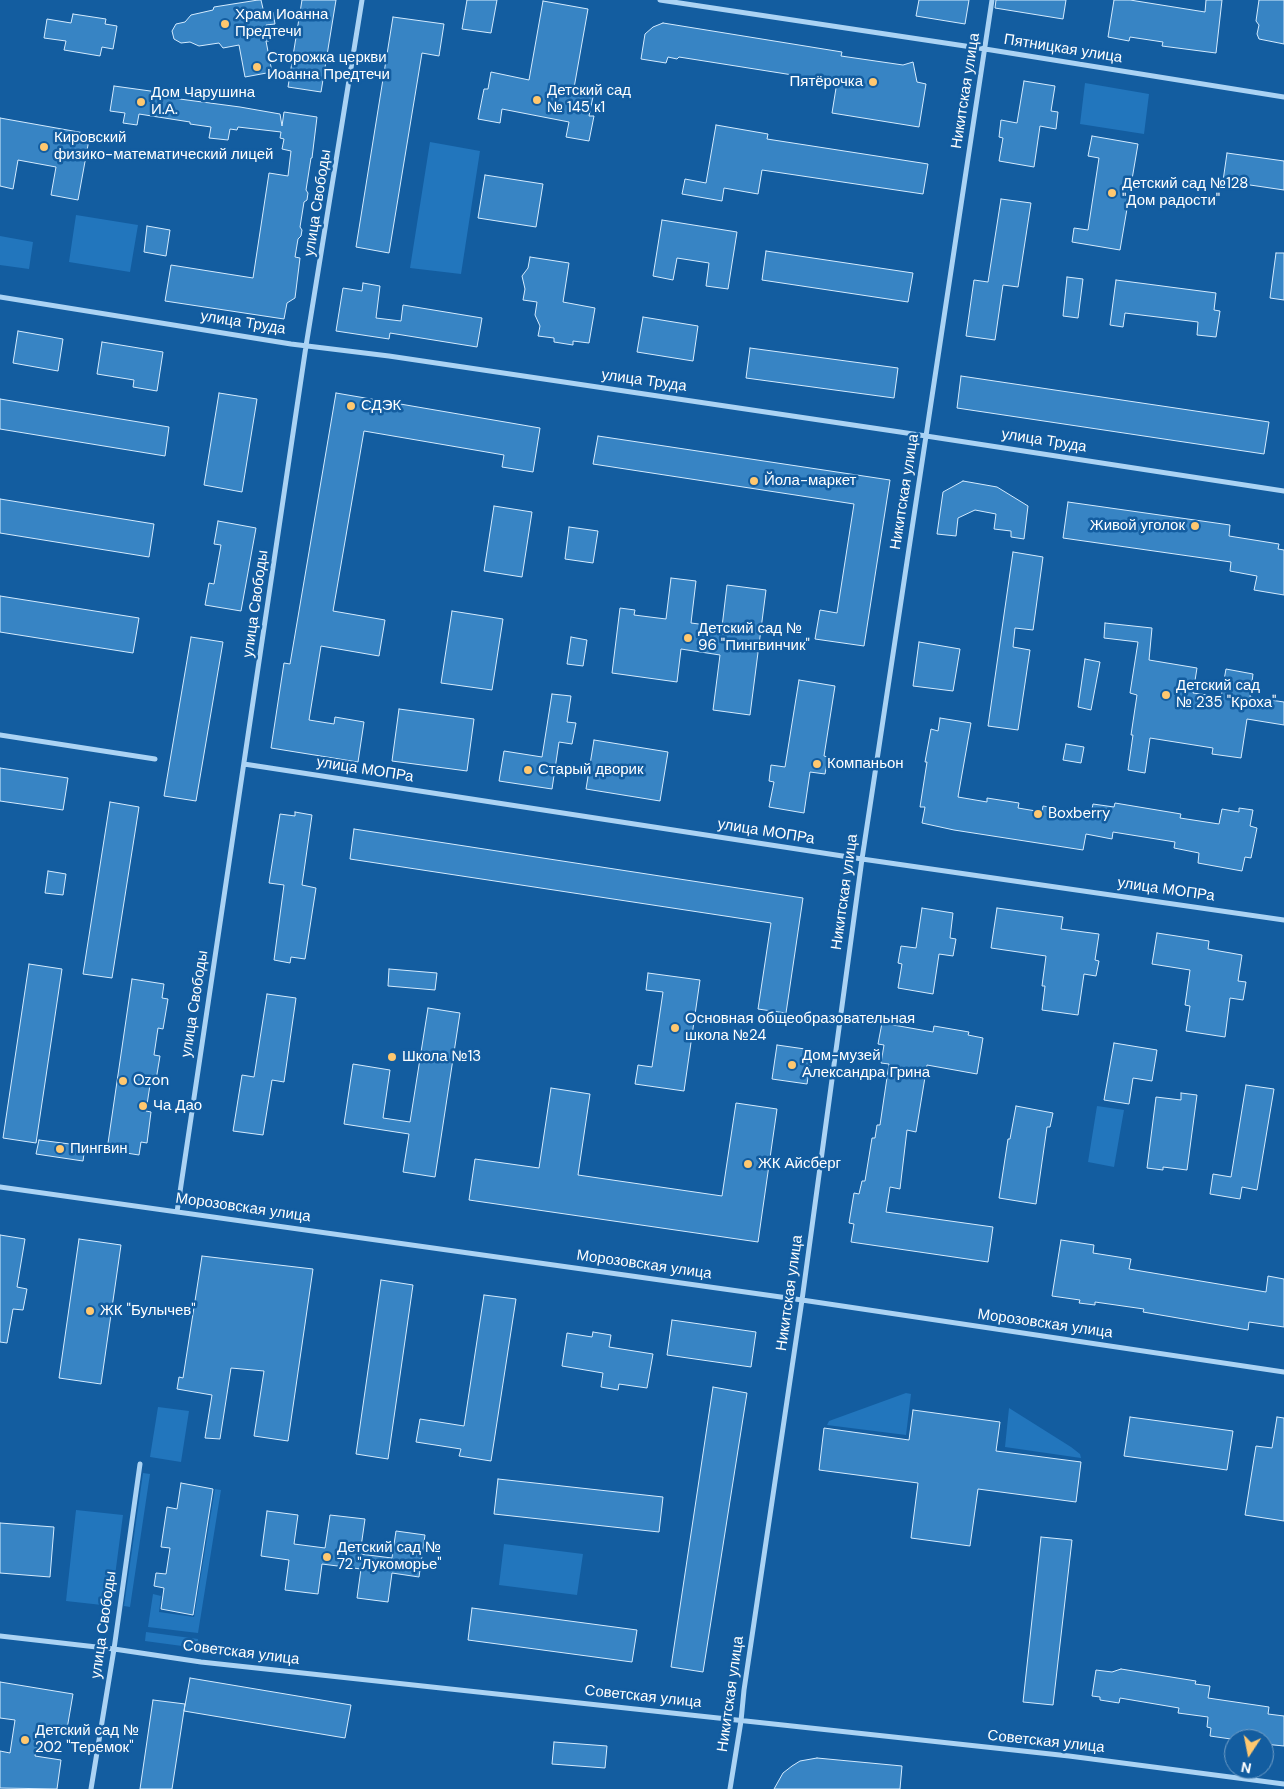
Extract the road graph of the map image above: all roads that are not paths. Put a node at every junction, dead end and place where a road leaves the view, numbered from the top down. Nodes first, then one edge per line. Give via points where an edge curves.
1 (362, 0) edge
2 (660, 0) edge
3 (992, 0) edge
4 (985, 49) junction
5 (1284, 97) edge
6 (0, 297) edge
7 (306, 346) junction
8 (926, 436) junction
9 (1284, 490) edge
10 (0, 735) edge
11 (155, 759) dead end
12 (244, 764) junction
13 (862, 859) junction
14 (1284, 920) edge
15 (0, 1187) edge
16 (177, 1212) junction
17 (802, 1300) junction
18 (1284, 1372) edge
19 (140, 1464) dead end
20 (0, 1636) edge
21 (114, 1648) junction
22 (742, 1720) junction
23 (1284, 1784) edge
24 (91, 1789) edge
25 (730, 1789) edge

1 - 7 street, улица Свободы
2 - 4 street, Пятницкая улица
3 - 4 street, Никитская улица
4 - 5 street, Пятницкая улица
4 - 8 street, Никитская улица
6 - 7 street, улица Труда
7 - 8 street, улица Труда
7 - 12 street, улица Свободы
8 - 9 street, улица Труда
8 - 13 street, Никитская улица
10 - 11 street
12 - 13 street, улица МОПРа
12 - 16 street, улица Свободы
13 - 14 street, улица МОПРа
13 - 17 street, Никитская улица
15 - 16 street, Морозовская улица
16 - 17 street, Морозовская улица
17 - 18 street, Морозовская улица
17 - 22 street, Никитская улица
19 - 21 street, улица Свободы
20 - 21 street, Советская улица
21 - 22 street, Советская улица via 201,1662
21 - 24 street, улица Свободы
22 - 23 street, Советская улица via 1069,1756
22 - 25 street, Никитская улица

